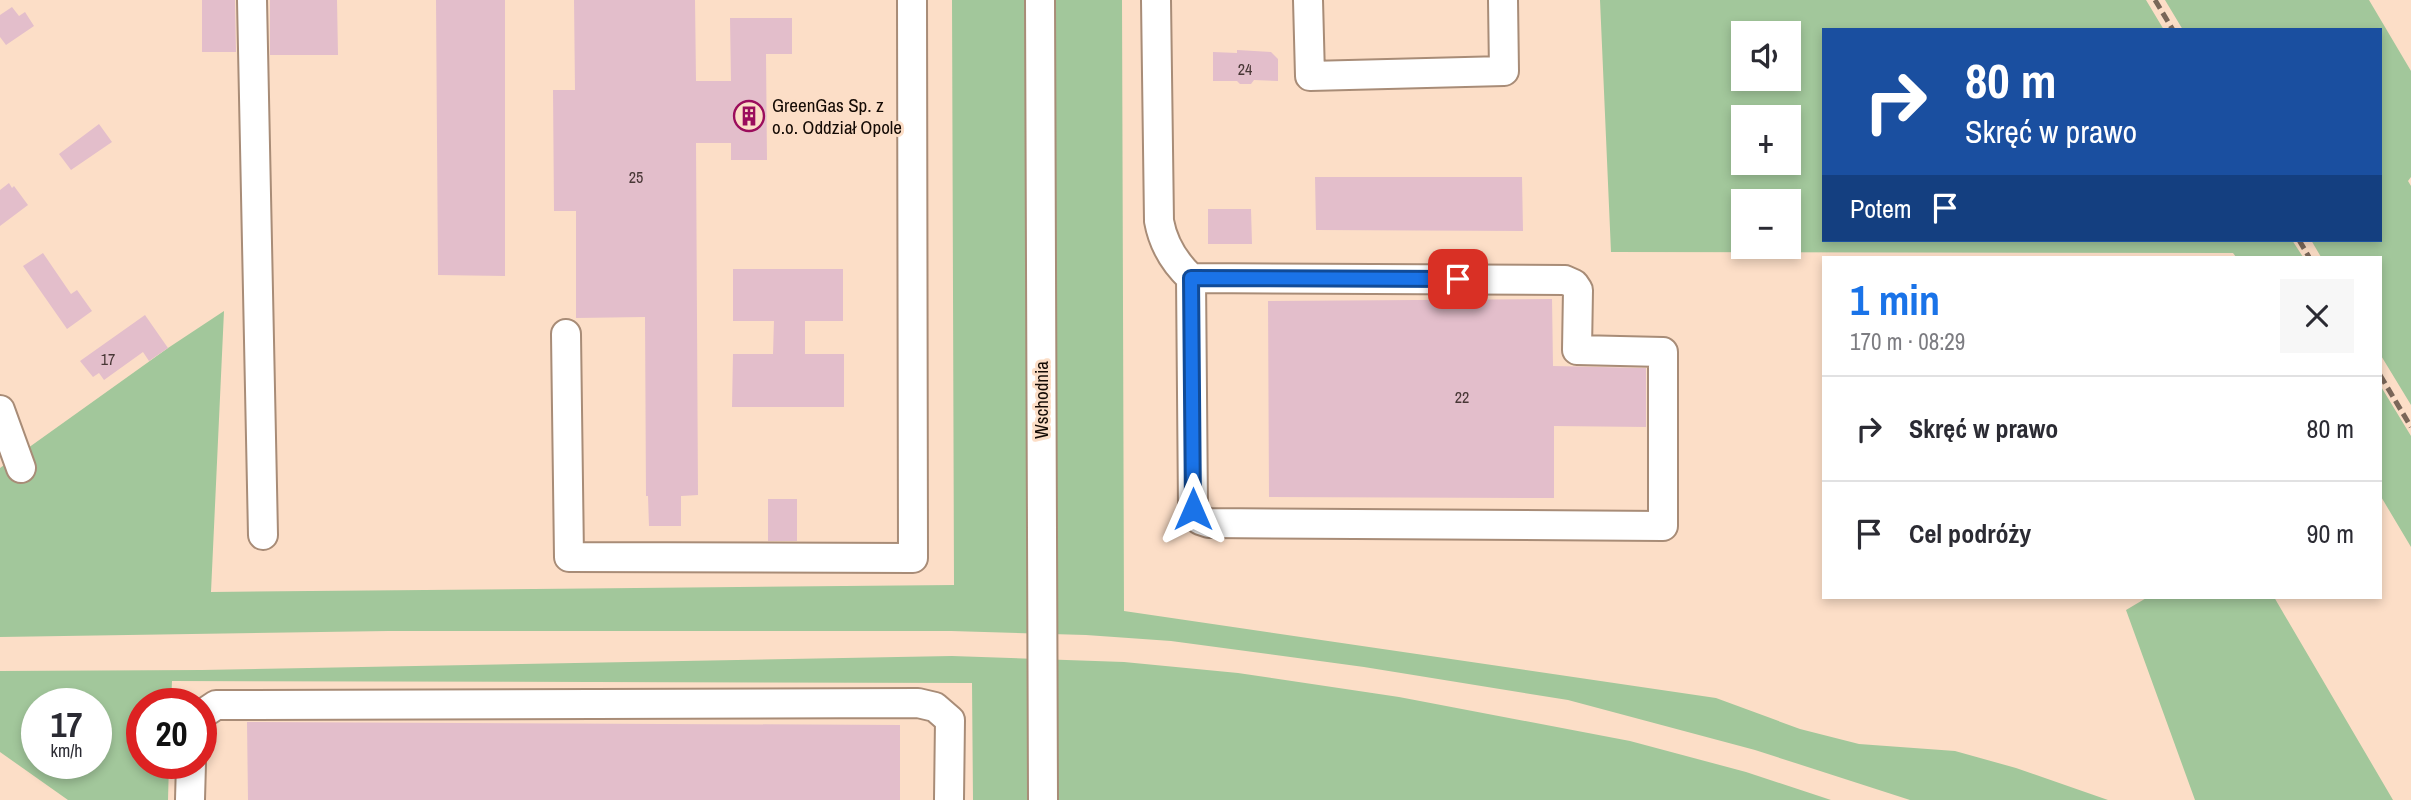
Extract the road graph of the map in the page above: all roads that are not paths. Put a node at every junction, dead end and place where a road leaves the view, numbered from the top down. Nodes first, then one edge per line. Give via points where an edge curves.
1 (252, 0) edge
2 (912, 0) edge
3 (1040, 0) edge
4 (1156, 0) edge
5 (1308, 0) edge
6 (1503, 0) edge
7 (1191, 278) junction
8 (566, 334) dead end
9 (0, 410) edge
10 (21, 468) dead end
11 (263, 535) dead end
12 (217, 705) edge
13 (191, 779) edge
14 (190, 800) edge
15 (950, 800) edge
16 (1043, 800) edge

1 - 11 street
2 - 8 street via 913,558 569,556
3 - 16 street, Wschodnia
4 - 7 street via 1159,221 1168,248
5 - 6 street via 1310,76 1504,71
7 - 7 street via 1193,509 1200,520 1663,526 1663,352 1577,350 1578,290 1574,284 1565,280
9 - 10 street
12 - 15 street via 918,703 935,707 950,720
13 - 14 street

